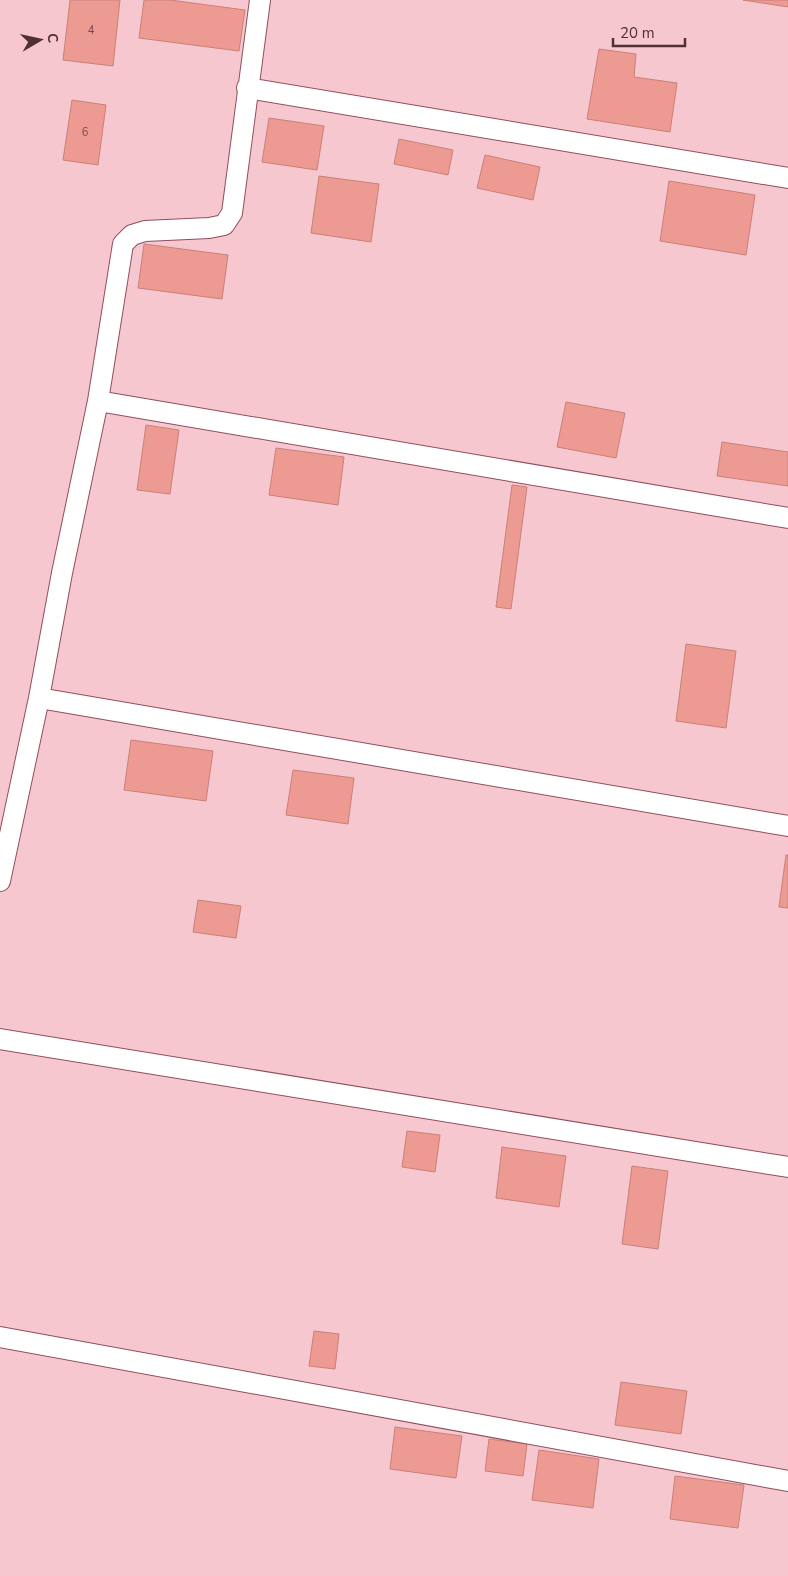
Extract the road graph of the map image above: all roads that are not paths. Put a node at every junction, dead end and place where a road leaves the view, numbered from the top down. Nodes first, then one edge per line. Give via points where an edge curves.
1 (260, 0) edge
2 (247, 88) junction
3 (788, 178) edge
4 (98, 401) junction
5 (788, 518) edge
6 (40, 698) junction
7 (788, 826) edge
8 (0, 881) edge
9 (0, 1038) edge
10 (788, 1167) edge
11 (0, 1337) edge
12 (788, 1480) edge

1 - 2 street
2 - 3 street
2 - 4 street via 232,213 224,225 145,231 132,235 123,244
4 - 5 street
4 - 6 street
6 - 7 street
6 - 8 street
9 - 10 street
11 - 12 street

